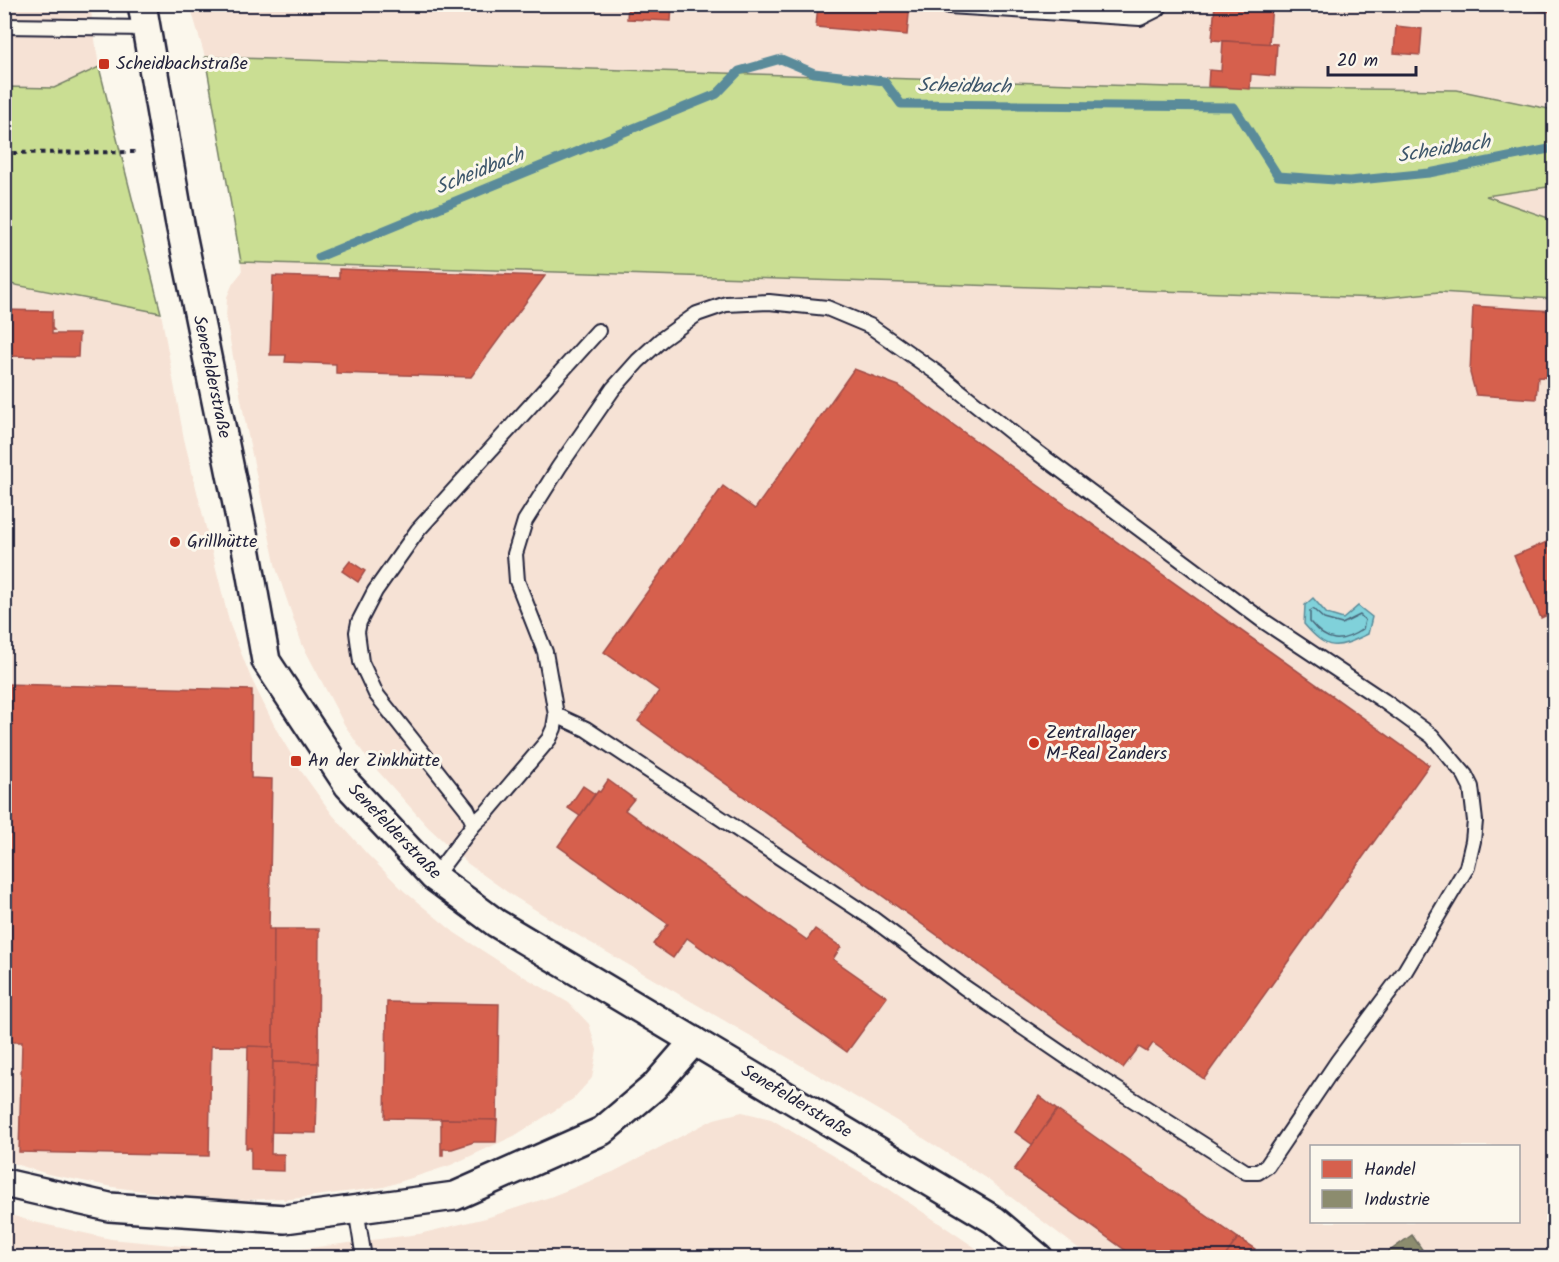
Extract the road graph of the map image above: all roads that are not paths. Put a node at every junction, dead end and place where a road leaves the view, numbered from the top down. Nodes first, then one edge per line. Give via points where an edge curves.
1 (1161, 4) edge
2 (949, 6) edge
3 (144, 16) edge
4 (4, 26) edge
5 (598, 331) dead end
6 (556, 715) junction
7 (474, 824) junction
8 (434, 877) junction
9 (693, 1041) junction
10 (4, 1183) edge
11 (356, 1209) junction
12 (364, 1257) edge
13 (1039, 1257) edge

1 - 2 lane via 1140,18
3 - 4 lane
3 - 8 street, Senefelderstraße via 179,219 266,661 348,785
5 - 7 lane via 417,530 359,622 358,649 370,683 451,787
6 - 6 lane via 545,652 517,581 515,554 525,521 559,467 613,389 638,361 697,314 726,304 769,302 826,308 870,326 937,373 1262,620 1432,736 1471,787 1473,841 1467,867 1405,971 1267,1166 1258,1172 1246,1172 1074,1062 873,919 586,729
6 - 7 lane via 549,739
7 - 8 lane
8 - 9 street, Senefelderstraße via 496,923
9 - 11 street via 654,1087 602,1131 455,1196
9 - 13 street, Senefelderstraße via 994,1220
10 - 11 street via 109,1207 285,1219
11 - 12 lane

